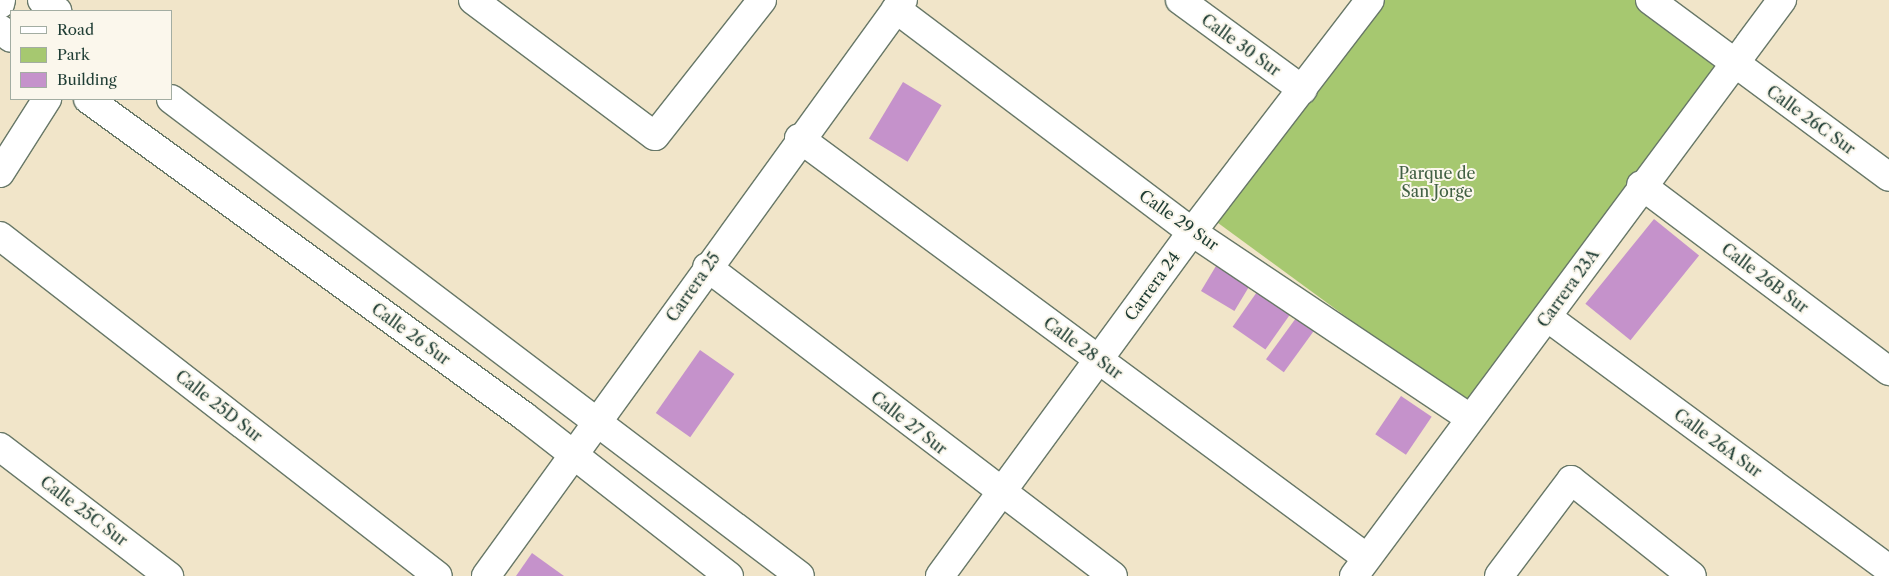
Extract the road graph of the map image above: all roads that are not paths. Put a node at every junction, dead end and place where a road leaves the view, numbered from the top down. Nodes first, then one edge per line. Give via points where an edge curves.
1 (1, 0) edge
2 (42, 0) edge
3 (474, 0) edge
4 (762, 0) edge
5 (1180, 0) edge
6 (1370, 0) edge
7 (1650, 0) edge
8 (1782, 0) edge
9 (0, 4) edge
10 (900, 5) edge
11 (56, 10) edge
12 (0, 29) edge
13 (10, 37) edge
14 (1733, 62) junction
15 (1303, 90) junction
16 (172, 99) edge
17 (46, 100) edge
18 (89, 100) edge
19 (799, 138) junction
20 (0, 173) edge
21 (1889, 177) edge
22 (1641, 186) junction
23 (1192, 232) junction
24 (0, 236) edge
25 (707, 267) junction
26 (1547, 317) junction
27 (1099, 360) junction
28 (1889, 371) edge
29 (1470, 418) junction
30 (599, 424) junction
31 (0, 447) edge
32 (571, 455) junction
33 (999, 494) junction
34 (1361, 567) edge
35 (1889, 569) edge
36 (169, 576) edge
37 (438, 576) edge
38 (486, 576) edge
39 (728, 576) edge
40 (800, 576) edge
41 (940, 576) edge
42 (1113, 576) edge
43 (1499, 576) edge
44 (1692, 576) edge

1 - 9 street
2 - 11 street
3 - 4 street via 654,136
5 - 15 street, Calle 30 Sur
6 - 15 street, Carrera 24
7 - 14 street, Calle 26C Sur
8 - 14 street, Carrera 23A
10 - 19 street, Carrera 25
10 - 23 street, Calle 29 Sur
12 - 13 street
14 - 21 street, Calle 26C Sur
14 - 22 street, Carrera 23A
15 - 23 street, Carrera 24
16 - 30 street
17 - 20 street
18 - 32 street, Calle 26 Sur
19 - 25 street, Carrera 25
19 - 27 street, Calle 28 Sur
22 - 26 street, Carrera 23A
22 - 28 street, Calle 26B Sur
23 - 27 street, Carrera 24
23 - 29 street, Calle 29 Sur
24 - 37 street, Calle 25D Sur
25 - 30 street, Carrera 25
25 - 33 street, Calle 27 Sur
26 - 29 street, Carrera 23A
26 - 35 street, Calle 26A Sur
27 - 33 street, Carrera 24
27 - 34 street, Calle 28 Sur
29 - 34 street, Carrera 23A
30 - 32 street, Carrera 25
30 - 40 street
31 - 36 street, Calle 25C Sur
32 - 38 street, Carrera 25
32 - 39 street, Calle 26 Sur
33 - 41 street, Carrera 24
33 - 42 street, Calle 27 Sur
43 - 44 street via 1572,480

